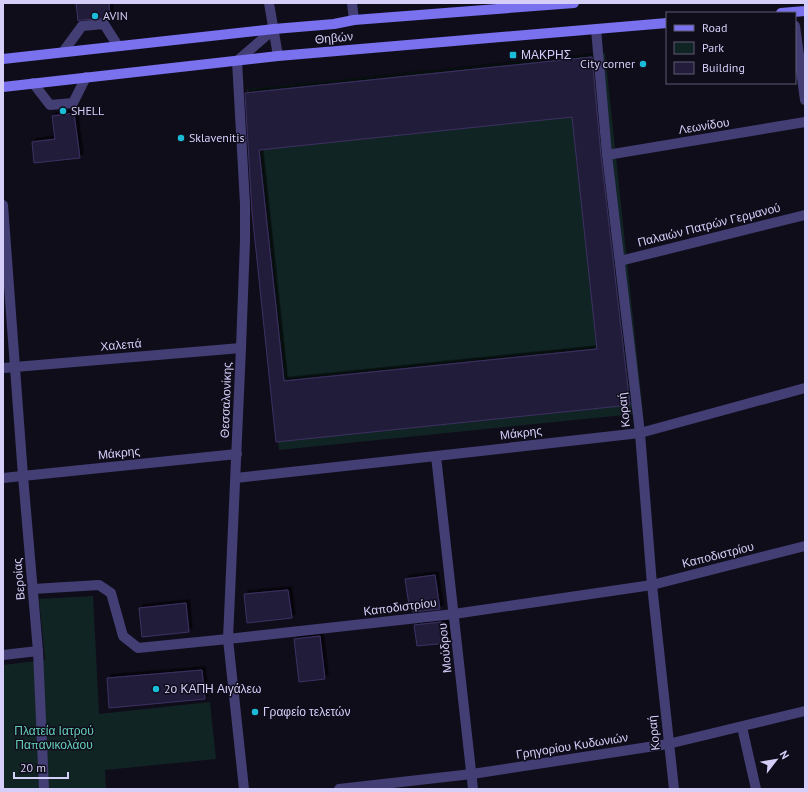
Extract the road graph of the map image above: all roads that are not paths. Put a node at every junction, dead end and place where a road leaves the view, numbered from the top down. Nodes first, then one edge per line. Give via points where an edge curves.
1 (270, 3) edge
2 (352, 3) edge
3 (574, 3) edge
4 (805, 11) edge
5 (793, 12) edge
6 (354, 20) junction
7 (666, 23) edge
8 (274, 29) junction
9 (596, 29) junction
10 (796, 33) edge
11 (118, 46) junction
12 (63, 52) junction
13 (278, 56) junction
14 (3, 59) edge
15 (237, 61) junction
16 (86, 77) junction
17 (33, 83) junction
18 (3, 87) edge
19 (805, 100) edge
20 (805, 122) edge
21 (607, 155) junction
22 (3, 205) edge
23 (805, 215) edge
24 (620, 261) junction
25 (5, 264) edge
26 (241, 348) junction
27 (16, 366) junction
28 (3, 368) edge
29 (805, 388) edge
30 (640, 433) junction
31 (237, 454) junction
32 (436, 456) junction
33 (23, 476) junction
34 (3, 478) edge
35 (236, 478) junction
36 (805, 546) edge
37 (652, 585) junction
38 (33, 589) junction
39 (454, 614) junction
40 (228, 639) junction
41 (38, 651) junction
42 (3, 655) edge
43 (805, 711) edge
44 (742, 727) junction
45 (668, 744) junction
46 (472, 774) junction
47 (44, 789) edge
48 (244, 789) edge
49 (339, 789) edge
50 (473, 789) edge
51 (674, 789) edge
52 (756, 789) edge

1 - 8 street
2 - 6 street
3 - 6 main road, Θηβών
4 - 5 main road
6 - 8 main road, Θηβών
7 - 9 main road, Θηβών
8 - 11 main road, Θηβών
8 - 13 street
8 - 15 street
9 - 13 main road, Θηβών
9 - 21 street, Κοραή
10 - 19 street
11 - 12 main road, Θηβών
11 - 12 street via 104,24 82,26
12 - 14 main road, Θηβών
13 - 15 main road, Θηβών
15 - 16 main road, Θηβών
15 - 26 street, Θεσσαλονίκης via 245,204
16 - 17 main road, Θηβών
16 - 17 street via 73,103 50,105
17 - 18 main road, Θηβών
20 - 21 street, Λεωνίδου
21 - 24 street, Κοραή
22 - 25 street, Βεροίας
23 - 24 street, Παλαιών Πατρών Γερμανού
24 - 30 street, Κοραή
25 - 27 street, Βεροίας
26 - 27 street, Χαλεπά
26 - 31 street, Θεσσαλονίκης
27 - 28 street, Χαλεπά
27 - 33 street, Βεροίας
29 - 30 street, Μάκρης
30 - 32 street, Μάκρης
30 - 37 street, Κοραή
31 - 33 street, Μάκρης
31 - 35 street, Θεσσαλονίκης
32 - 35 street, Μάκρης
32 - 39 street, Μούδρου
33 - 34 street, Μάκρης
33 - 38 street, Βεροίας
35 - 40 street, Θεσσαλονίκης
36 - 37 street, Καποδιστρίου
37 - 39 street, Καποδιστρίου
37 - 45 street, Κοραή
38 - 40 street, Καποδιστρίου via 99,585 111,593 123,636 138,648
38 - 41 street, Βεροίας
39 - 40 street, Καποδιστρίου
39 - 46 street, Μούδρου
40 - 48 street, Θεσσαλονίκης
41 - 42 street
41 - 47 street, Βεροίας
43 - 44 street, Γρηγορίου Κυδωνιών
44 - 45 street, Γρηγορίου Κυδωνιών
44 - 52 street
45 - 46 street, Γρηγορίου Κυδωνιών
45 - 51 street, Κοραή
46 - 49 street, Γρηγορίου Κυδωνιών
46 - 50 street, Μούδρου

